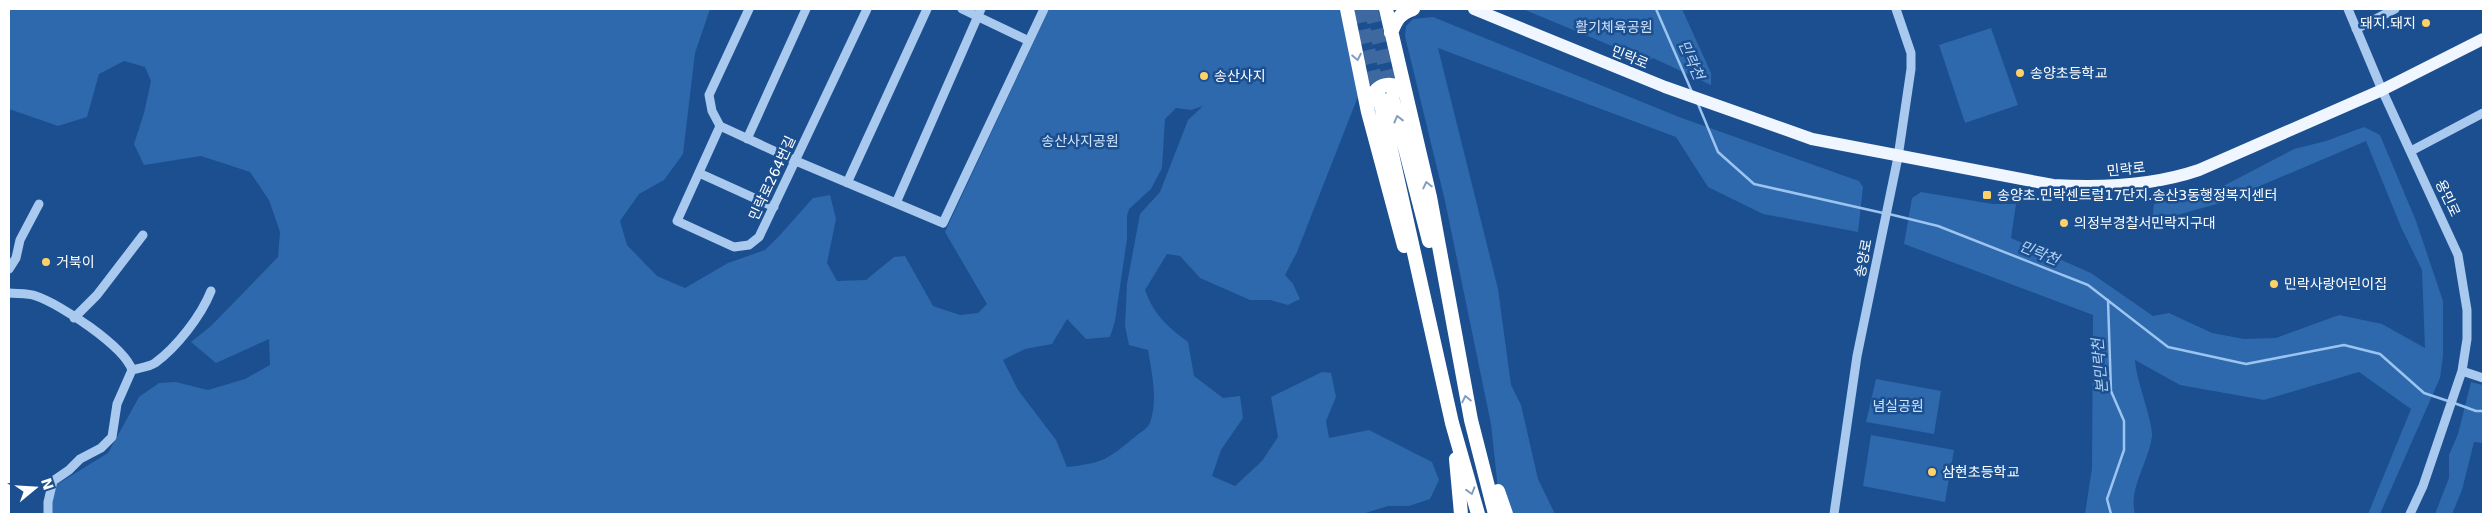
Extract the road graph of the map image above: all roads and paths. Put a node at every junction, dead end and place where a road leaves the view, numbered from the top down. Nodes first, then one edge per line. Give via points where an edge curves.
1 (749, 9) edge
2 (806, 9) edge
3 (867, 9) edge
4 (927, 9) edge
5 (962, 9) edge
6 (1044, 9) edge
7 (1348, 9) edge
8 (1386, 9) edge
9 (1413, 9) edge
10 (1474, 9) edge
11 (1896, 9) edge
12 (2348, 9) edge
13 (2395, 9) edge
14 (980, 13) edge
15 (2356, 29) junction
16 (1391, 33) junction
17 (2483, 39) edge
18 (1029, 41) junction
19 (2382, 90) junction
20 (1392, 95) junction
21 (1368, 112) junction
22 (2483, 113) edge
23 (720, 126) junction
24 (747, 139) junction
25 (2411, 151) junction
26 (1898, 157) junction
27 (796, 161) junction
28 (699, 173) junction
29 (847, 183) junction
30 (896, 203) junction
31 (39, 204) dead end
32 (774, 207) junction
33 (143, 235) dead end
34 (9, 269) edge
35 (211, 291) dead end
36 (9, 293) edge
37 (74, 318) junction
38 (1434, 342) junction
39 (132, 370) junction
40 (2462, 371) junction
41 (2483, 378) edge
42 (1471, 420) junction
43 (1452, 423) junction
44 (48, 514) edge
45 (1461, 514) edge
46 (1478, 514) edge
47 (1495, 514) edge
48 (1506, 514) edge
49 (1834, 514) edge
50 (2410, 514) edge

1 - 23 street via 709,95 712,111
2 - 24 street
3 - 27 street, 민락로264번길
4 - 29 street
5 - 14 street
6 - 18 street
7 -> 21 highway
8 - 16 highway
9 - 16 highway via 1404,12
10 - 26 main road, 민락로 via 1750,118 1812,139
11 - 26 street, 송양로 via 1911,53
12 - 15 street, 용민로
13 - 15 street
14 - 18 street
14 - 30 street
15 - 19 street, 용민로
16 - 20 highway
17 - 19 main road, 민락로
18 - 30 street via 943,223
19 - 25 street, 용민로
19 - 26 main road, 민락로 via 2183,175 2122,186 2053,185
20 - 21 highway via 1394,84 1380,86 1373,92
20 - 38 highway
42 -> 20 highway via 1454,336
21 - 38 highway
22 - 25 street
23 - 24 street
23 - 28 street, 민락로264번길
24 - 27 street
25 - 40 street, 용민로 via 2458,255 2468,310
26 - 49 street, 송양로 via 1856,366
27 - 29 street
27 - 32 street, 민락로264번길
28 - 32 street
28 - 32 street, 민락로264번길 via 677,221 734,247 749,245 759,238
29 - 30 street
31 - 34 street
33 - 37 street
35 - 39 street via 203,311 188,331 154,363
36 - 37 street via 35,296
37 - 39 street via 109,340 126,358
38 - 43 highway
39 - 44 street via 117,404 112,437 53,481
40 - 41 street
40 - 50 street, 용민로 via 2423,486
42 - 47 highway
42 - 48 highway
43 - 45 highway
43 -> 46 highway

